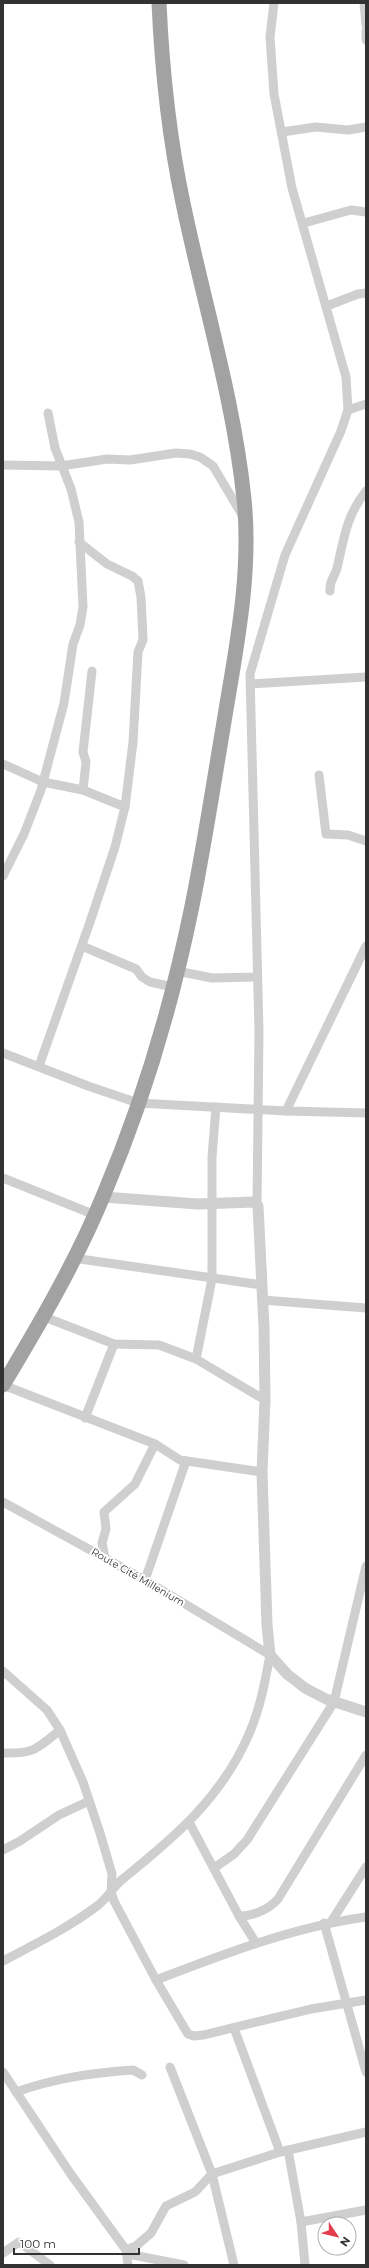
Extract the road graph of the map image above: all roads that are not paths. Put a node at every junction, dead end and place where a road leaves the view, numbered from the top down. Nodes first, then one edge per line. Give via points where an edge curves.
1 (159, 3) edge
2 (274, 3) edge
3 (364, 3) edge
4 (366, 25) edge
5 (366, 31) edge
6 (366, 40) edge
7 (366, 127) edge
8 (282, 132) junction
9 (366, 212) edge
10 (304, 223) junction
11 (366, 293) edge
12 (327, 306) junction
13 (366, 404) edge
14 (348, 410) junction
15 (48, 413) dead end
16 (3, 465) edge
17 (61, 466) junction
18 (366, 491) edge
19 (244, 519) junction
20 (79, 542) junction
21 (330, 591) dead end
22 (234, 670) junction
23 (92, 671) dead end
24 (250, 674) junction
25 (366, 677) edge
26 (251, 684) junction
27 (3, 764) edge
28 (319, 775) dead end
29 (43, 782) junction
30 (83, 790) junction
31 (125, 807) junction
32 (366, 841) edge
33 (3, 876) edge
34 (82, 946) junction
35 (366, 946) edge
36 (177, 971) junction
37 (257, 977) junction
38 (173, 987) junction
39 (3, 1053) edge
40 (39, 1066) junction
41 (138, 1103) junction
42 (216, 1107) junction
43 (257, 1109) junction
44 (286, 1111) junction
45 (366, 1113) edge
46 (3, 1178) edge
47 (103, 1197) junction
48 (213, 1203) junction
49 (257, 1204) junction
50 (95, 1215) junction
51 (73, 1258) junction
52 (212, 1279) junction
53 (262, 1285) junction
54 (262, 1300) junction
55 (366, 1308) edge
56 (42, 1316) junction
57 (114, 1344) junction
58 (196, 1360) junction
59 (5, 1380) edge
60 (265, 1400) junction
61 (85, 1418) junction
62 (155, 1444) junction
63 (186, 1461) junction
64 (262, 1472) junction
65 (3, 1502) edge
66 (105, 1558) junction
67 (366, 1566) edge
68 (145, 1580) junction
69 (270, 1655) junction
70 (3, 1671) edge
71 (334, 1702) junction
72 (366, 1712) edge
73 (60, 1730) junction
74 (3, 1753) edge
75 (366, 1755) edge
76 (89, 1801) junction
77 (189, 1822) junction
78 (3, 1850) edge
79 (366, 1867) edge
80 (214, 1868) junction
81 (111, 1892) junction
82 (239, 1916) junction
83 (366, 1917) edge
84 (328, 1922) junction
85 (256, 1943) junction
86 (3, 1961) edge
87 (156, 1980) junction
88 (366, 2000) edge
89 (348, 2002) junction
90 (234, 2028) junction
91 (170, 2066) dead end
92 (3, 2072) edge
93 (366, 2072) edge
94 (142, 2074) dead end
95 (10, 2088) edge
96 (366, 2132) edge
97 (284, 2151) junction
98 (212, 2174) junction
99 (366, 2210) edge
100 (300, 2222) junction
101 (126, 2252) junction
102 (3, 2253) edge
103 (50, 2265) edge
104 (128, 2265) edge
105 (184, 2265) edge
106 (234, 2265) edge
107 (305, 2265) edge

1 - 19 highway via 164,83 174,156 234,430
2 - 8 street via 270,37 274,94
3 - 4 street
5 - 6 street
7 - 8 street via 348,130 316,127
8 - 10 street via 290,176
9 - 10 street via 351,210
10 - 12 street via 310,256
11 - 12 street
12 - 14 street via 346,378
13 - 14 street
14 - 24 street via 341,432 285,555
15 - 17 street
16 - 17 street
17 - 19 street via 107,459 130,460 160,454 190,454 208,461 213,466
17 - 20 street via 74,498 79,522
18 - 21 street via 346,524 337,568 330,581
19 - 22 highway via 244,573
20 - 29 street via 83,607 73,644 64,703
20 - 31 street via 107,564 135,578 140,586 143,640 138,652
22 - 24 street
22 - 36 highway via 201,860
23 - 30 street via 82,752 86,762
24 - 26 street
25 - 26 street
26 - 37 street
27 - 29 street
28 - 32 street via 326,834 348,835
29 - 30 street
29 - 33 street via 24,834
30 - 31 street
31 - 34 street via 115,847
34 - 38 street via 136,969 150,982
34 - 40 street
35 - 44 street
36 - 37 street via 212,978
36 - 38 highway
37 - 43 street
38 - 41 highway
39 - 40 street
40 - 41 street
41 - 42 street
41 - 47 highway
42 - 43 street
42 - 48 street via 212,1157
43 - 44 street
43 - 49 street
44 - 45 street
46 - 50 street
47 - 48 street
47 - 50 highway
48 - 49 street
48 - 52 street
49 - 53 street
50 - 51 highway
51 - 52 street
51 - 56 highway
52 - 53 street
52 - 58 street
53 - 54 street
54 - 55 street
54 - 60 street
56 - 57 street
56 - 59 highway
57 - 58 street via 159,1345
57 - 61 street
58 - 60 street
59 - 61 street
60 - 64 street
61 - 62 street
62 - 63 street
62 - 66 street via 135,1484 104,1512 106,1529 102,1543
63 - 64 street
63 - 68 street
64 - 69 street
65 - 66 street, Route Cité Millenium
66 - 68 street, Route Cité Millenium
67 - 71 street
68 - 69 street, Route Cité Millenium
69 - 71 street via 297,1682
69 - 77 street via 256,1715 240,1753 213,1795
70 - 73 street via 47,1710
71 - 72 street
71 - 80 street via 247,1840 234,1854
73 - 74 street via 36,1749 24,1754
73 - 76 street
75 - 82 street via 278,1899 258,1912
76 - 78 street via 59,1815
76 - 81 street via 112,1874
77 - 80 street
77 - 81 street via 153,1856 122,1879
79 - 84 street
80 - 82 street
81 - 86 street via 96,1908
81 - 87 street
82 - 85 street
83 - 84 street
84 - 85 street
84 - 89 street
85 - 87 street
87 - 90 street via 188,2034 203,2035
88 - 89 street
89 - 90 street
89 - 93 street
90 - 97 street
91 - 98 street
92 - 95 street
94 - 95 street via 133,2070 78,2075
95 - 101 street
96 - 97 street
97 - 98 street
97 - 100 street
98 - 101 street via 195,2192 166,2206 151,2233
98 - 106 street
99 - 100 street
100 - 107 street
101 - 104 street
101 - 105 street
102 - 103 street via 19,2242

